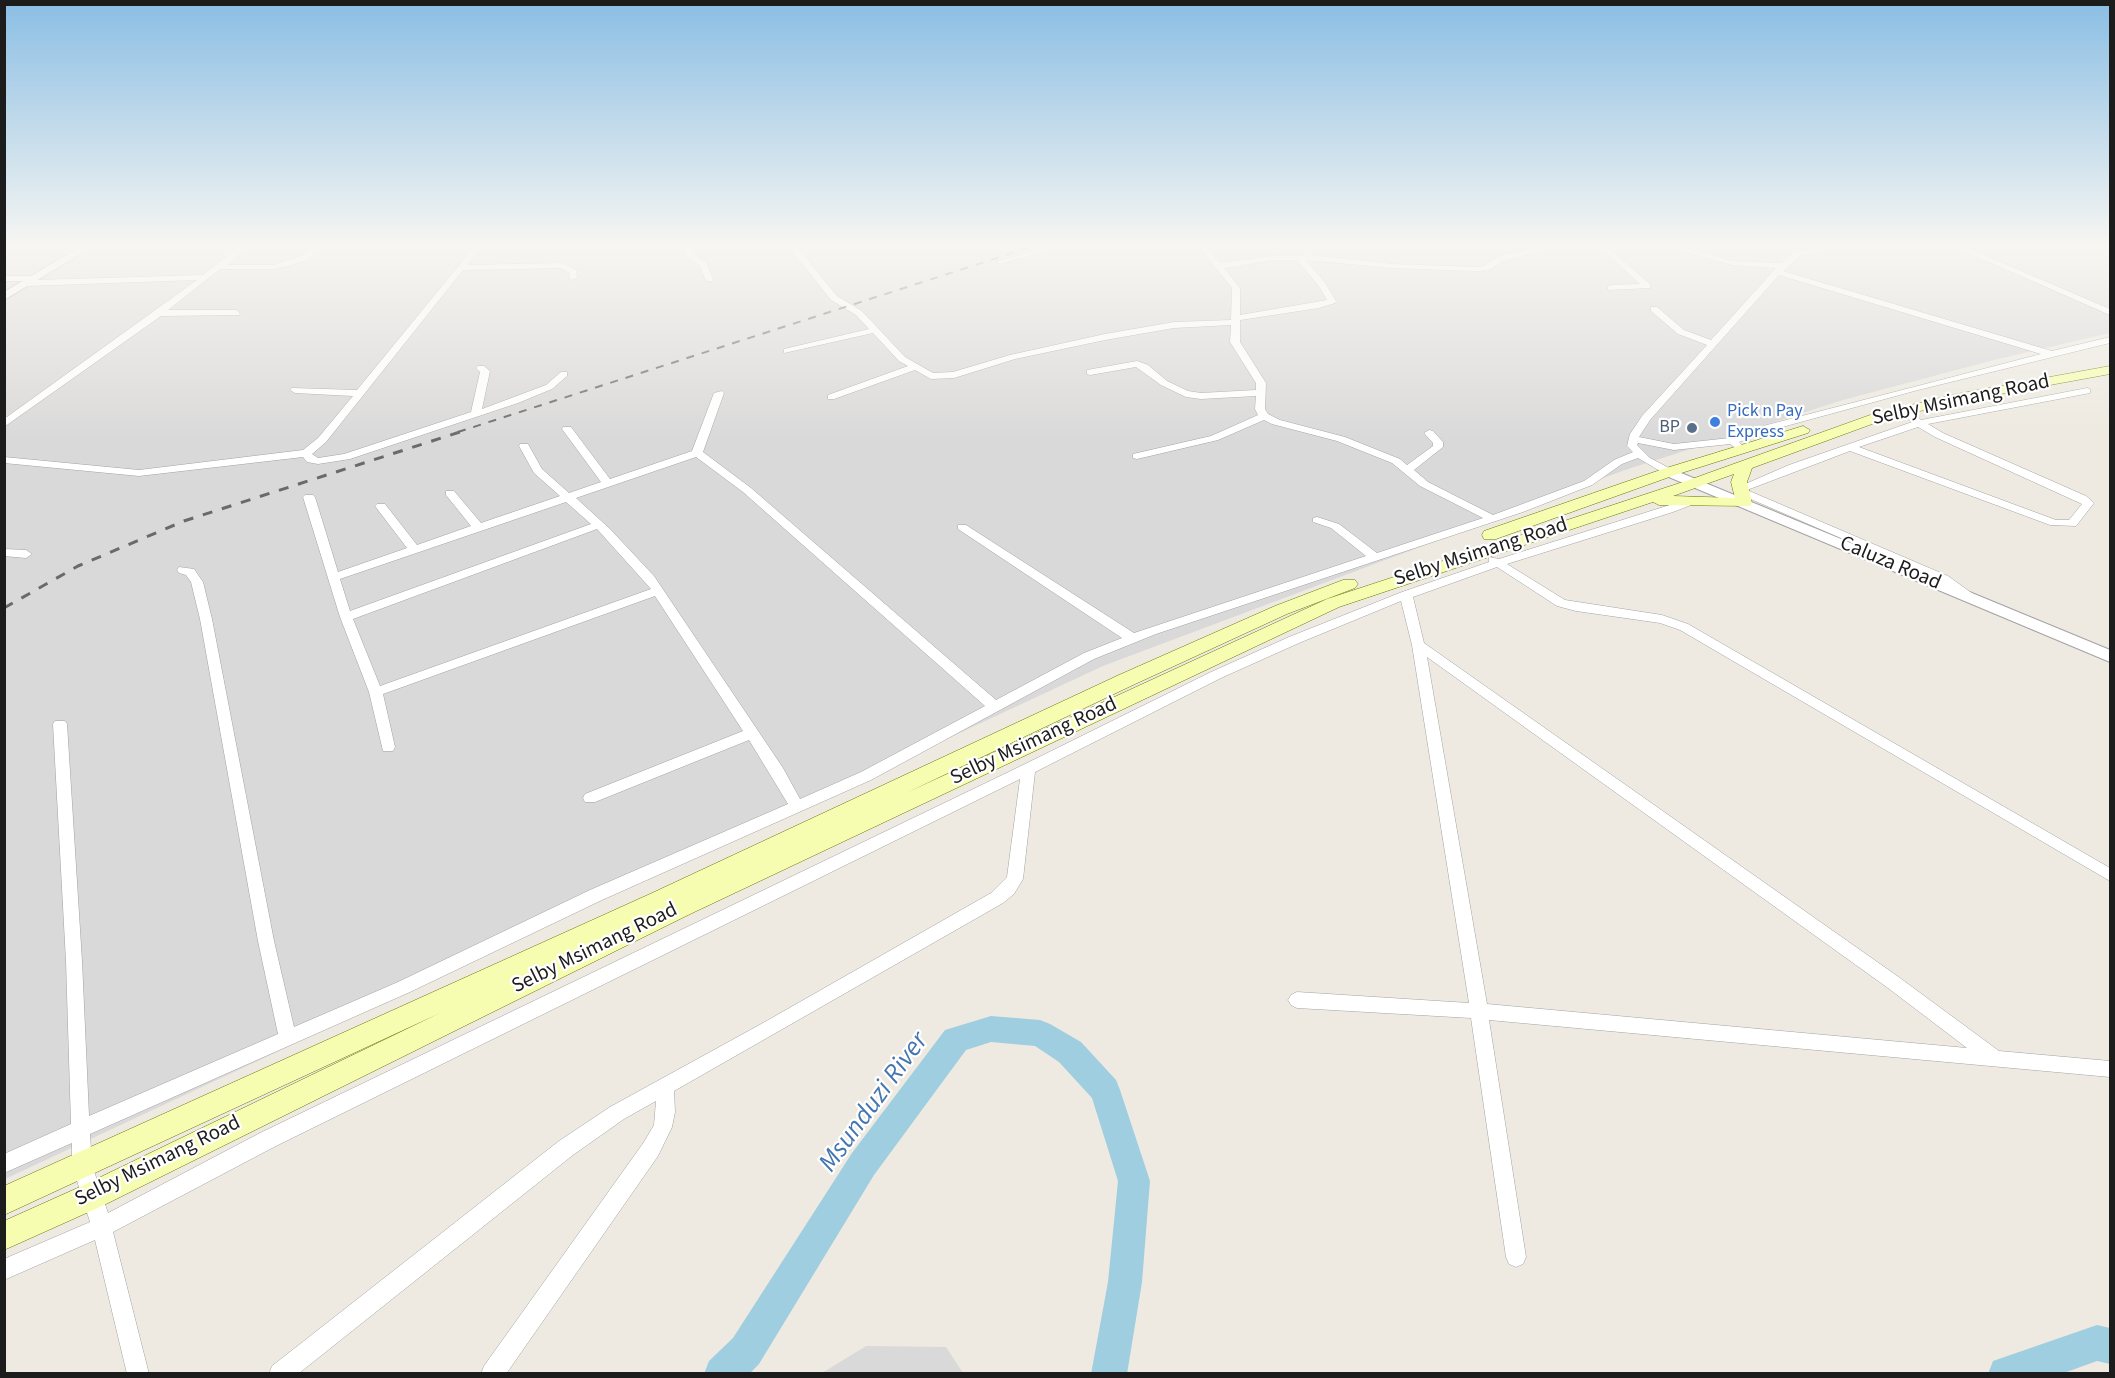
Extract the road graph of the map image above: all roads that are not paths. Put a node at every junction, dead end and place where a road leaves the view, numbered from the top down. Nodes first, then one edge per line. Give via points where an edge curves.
1 (426, 311) edge
2 (855, 311) edge
3 (1237, 311) edge
4 (1285, 311) edge
5 (1657, 311) edge
6 (1742, 311) edge
7 (1915, 311) edge
8 (159, 313) joint
9 (236, 314) dead end
10 (1237, 320) junction
11 (876, 330) junction
12 (2110, 340) edge
13 (1712, 344) junction
14 (787, 351) dead end
15 (2054, 355) junction
16 (2110, 363) edge
17 (915, 367) junction
18 (481, 368) dead end
19 (2110, 370) edge
20 (1090, 372) dead end
21 (564, 374) dead end
22 (295, 390) dead end
23 (1999, 390) junction
24 (2087, 391) dead end
25 (360, 393) junction
26 (719, 393) dead end
27 (1262, 393) junction
28 (831, 397) dead end
29 (2021, 402) junction
30 (476, 414) junction
31 (1264, 416) junction
32 (1912, 416) junction
33 (4, 424) edge
34 (567, 429) dead end
35 (1429, 433) dead end
36 (524, 446) dead end
37 (1636, 447) junction
38 (1849, 447) junction
39 (1740, 452) junction
40 (306, 453) junction
41 (697, 453) junction
42 (1137, 456) dead end
43 (4, 460) edge
44 (1407, 470) junction
45 (1669, 472) junction
46 (609, 483) junction
47 (1695, 491) junction
48 (450, 493) dead end
49 (1743, 494) junction
50 (309, 496) dead end
51 (567, 498) junction
52 (381, 506) dead end
53 (1493, 519) junction
54 (1317, 520) dead end
55 (599, 525) junction
56 (478, 527) junction
57 (962, 527) dead end
58 (414, 549) junction
59 (4, 552) edge
60 (26, 554) dead end
61 (1376, 558) junction
62 (1489, 558) junction
63 (183, 570) dead end
64 (335, 576) junction
65 (658, 591) junction
66 (1406, 595) junction
67 (346, 617) junction
68 (1132, 638) junction
69 (1418, 645) junction
70 (2110, 656) edge
71 (376, 692) junction
72 (995, 706) junction
73 (60, 724) dead end
74 (752, 733) junction
75 (388, 747) dead end
76 (1028, 769) junction
77 (590, 798) dead end
78 (797, 807) junction
79 (2110, 875) edge
80 (1298, 1000) dead end
81 (1479, 1011) junction
82 (288, 1039) junction
83 (1996, 1059) junction
84 (2110, 1069) edge
85 (665, 1086) junction
86 (80, 1129) junction
87 (4, 1164) edge
88 (82, 1165) junction
89 (92, 1196) junction
90 (4, 1201) edge
91 (102, 1227) junction
92 (4, 1236) edge
93 (1516, 1257) dead end
94 (4, 1270) edge
95 (138, 1374) edge
96 (280, 1374) edge
97 (492, 1374) edge

1 - 25 street
2 - 11 street
3 - 10 street
4 - 10 street
5 - 13 street via 1681,332
6 - 13 street
7 - 15 street
8 - 9 street
8 - 33 street
10 - 17 street via 1105,337 1013,357 946,377 931,376
10 - 27 street via 1235,342 1261,383
11 - 14 street
11 - 17 street via 902,359
12 - 15 street
13 - 37 street via 1646,418
15 - 39 street via 1772,427
16 - 39 main road, Selby Msimang Road via 1934,395 1844,418
17 - 28 street
18 - 30 street via 486,371
19 - 23 main road, Selby Msimang Road
20 - 27 street via 1137,364 1186,394
21 - 30 street via 549,387
22 - 25 street
23 - 29 street
23 - 32 main road, Selby Msimang Road
24 - 29 street
25 - 40 street via 322,440
26 - 41 street
27 - 31 street via 1260,409
29 - 32 street
30 - 40 street via 334,460 311,460
31 - 42 street via 1214,438
31 - 44 street via 1341,439 1396,461
32 - 38 street
32 - 38 street via 1962,446 2082,498 2088,503 2086,507 2072,524 2054,523
32 - 39 main road, Selby Msimang Road
34 - 46 street
35 - 44 street via 1438,447
36 - 51 street via 535,467
37 - 39 street
37 - 45 street
37 - 53 street via 1588,483
38 - 49 street
39 - 45 main road, Selby Msimang Road
39 - 47 main road, Selby Msimang Road
39 - 49 main road
40 - 43 street via 152,473
41 - 46 street
41 - 72 street via 747,490
44 - 53 street via 1424,484
45 - 47 street
45 - 88 main road, Selby Msimang Road via 1281,610
46 - 51 street
47 - 49 main road
47 - 62 street
47 - 62 main road, Selby Msimang Road via 1644,499
48 - 56 street
49 - 70 street, Caluza Road
50 - 64 street
51 - 55 street
51 - 56 street
52 - 58 street
53 - 61 street
54 - 61 street via 1335,526
55 - 65 street
55 - 67 street
56 - 58 street
57 - 68 street
58 - 64 street
59 - 60 street
61 - 68 street
62 - 66 street
62 - 79 street via 1561,603 1662,619 1684,627
62 - 89 main road, Selby Msimang Road via 1358,593 1253,639 669,913
63 - 82 street via 190,572 197,582 206,619
64 - 67 street
65 - 71 street
65 - 74 street
66 - 69 street
66 - 76 street via 1216,675
67 - 71 street
68 - 72 street
69 - 81 street
69 - 83 street
71 - 75 street
72 - 78 street via 866,776
73 - 86 street
74 - 77 street
74 - 78 street
76 - 85 street via 1015,879 1008,890
76 - 91 street via 404,1072
78 - 82 street via 596,895
80 - 81 street
81 - 83 street
81 - 93 street
82 - 86 street
83 - 84 street
85 - 96 street via 566,1148
85 - 97 street via 663,1127 651,1149
86 - 87 street
86 - 88 street
88 - 89 street
88 - 90 main road, Selby Msimang Road
89 - 91 street
89 - 92 main road, Selby Msimang Road
91 - 94 street
91 - 95 street

